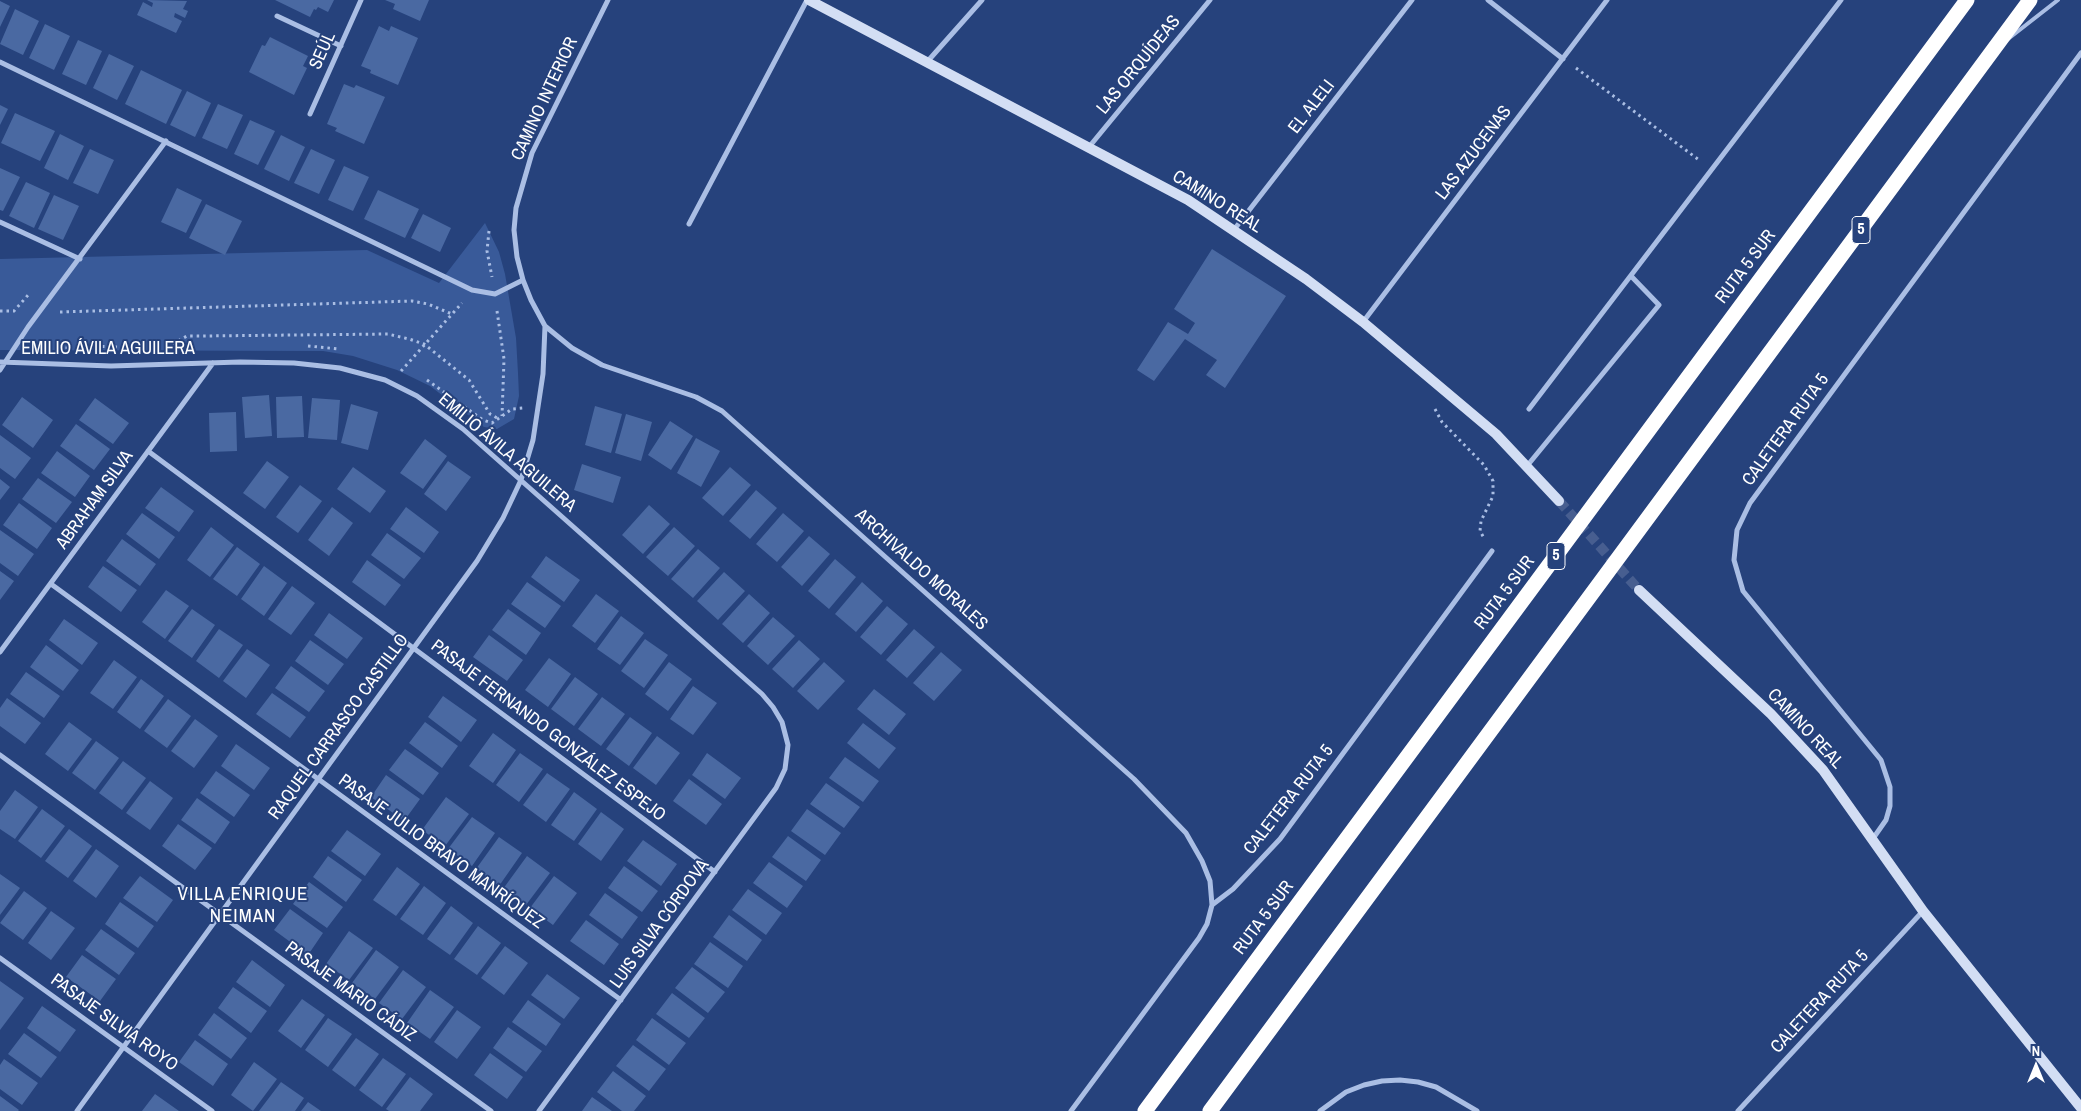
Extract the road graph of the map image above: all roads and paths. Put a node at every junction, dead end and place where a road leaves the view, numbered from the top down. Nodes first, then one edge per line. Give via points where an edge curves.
1 (361, 0) edge
2 (608, 0) edge
3 (808, 0) edge
4 (982, 0) edge
5 (1210, 0) edge
6 (1412, 0) edge
7 (1488, 0) edge
8 (1607, 0) edge
9 (1841, 0) edge
10 (1967, 0) edge
11 (2030, 0) edge
12 (2058, 0) edge
13 (277, 16) dead end
14 (341, 46) junction
15 (1996, 47) junction
16 (2081, 53) edge
17 (1563, 59) junction
18 (0, 62) edge
19 (927, 62) junction
20 (310, 114) dead end
21 (166, 141) junction
22 (1089, 148) junction
23 (1712, 170) junction
24 (0, 222) edge
25 (688, 224) dead end
26 (489, 231) dead end
27 (1233, 231) junction
28 (80, 259) junction
29 (490, 267) junction
30 (1631, 276) junction
31 (523, 280) junction
32 (472, 290) junction
33 (494, 294) junction
34 (48, 301) junction
35 (0, 311) edge
36 (452, 314) junction
37 (1363, 322) junction
38 (545, 326) junction
39 (424, 344) junction
40 (166, 347) dead end
41 (3, 362) edge
42 (213, 363) junction
43 (0, 370) edge
44 (1435, 383) junction
45 (392, 384) junction
46 (1529, 410) dead end
47 (148, 451) junction
48 (1527, 466) junction
49 (521, 480) junction
50 (1560, 501) tunnel mouth
51 (1492, 551) joint
52 (51, 584) junction
53 (1639, 590) tunnel mouth
54 (414, 648) junction
55 (0, 652) edge
56 (788, 745) joint
57 (0, 755) edge
58 (318, 779) junction
59 (1872, 840) junction
60 (715, 872) junction
61 (1212, 906) junction
62 (1923, 911) junction
63 (220, 914) junction
64 (0, 958) edge
65 (621, 1000) junction
66 (123, 1047) junction
67 (2081, 1108) edge
68 (77, 1111) edge
69 (212, 1111) edge
70 (490, 1111) edge
71 (539, 1111) edge
72 (1071, 1111) edge
73 (1144, 1111) edge
74 (1210, 1111) edge
75 (1320, 1111) edge
76 (1477, 1111) edge
77 (1738, 1111) edge

1 - 14 street, SEÚL
2 - 31 street, CAMINO INTERIOR via 532,153 522,181 514,230
3 - 19 street, CAMINO REAL
3 - 25 street
4 - 19 street
5 - 22 street, LAS ORQUÍDEAS
6 - 27 street, EL ALELI
7 - 17 street
8 - 17 street, LAS AZUCENAS
9 - 23 street
10 - 73 highway, RUTA 5 SUR / 5
11 - 15 highway, 5
12 - 15 lane
13 - 14 street
14 - 20 street, SEÚL
15 - 74 highway, 5
16 - 59 street, CALETERA RUTA 5 via 1750,503 1737,530 1734,560 1743,591 1881,760 1890,788 1890,806 1886,820
17 - 23 path
17 - 37 street, LAS AZUCENAS
18 - 21 street
19 - 22 street, CAMINO REAL
21 - 28 street
21 - 32 street
22 - 27 street, CAMINO REAL via 1188,200
23 - 30 street
24 - 28 street
26 - 29 path via 487,251
27 - 37 street, CAMINO REAL via 1306,279
28 - 34 street
29 - 32 path
29 - 33 path
30 - 46 street
30 - 48 street via 1659,305
31 - 33 street
31 - 38 street, CAMINO INTERIOR
32 - 33 street
32 - 36 path
33 - 39 path via 504,359 500,418 490,414 469,380
34 - 35 path via 36,286 14,311
34 - 36 path via 58,312 412,301
34 - 41 street
36 - 39 path
37 - 44 street, CAMINO REAL
38 - 49 street, RAQUEL CARRASCO CASTILLO via 540,404
38 - 61 street, ARCHIVALDO MORALES via 572,348 602,364 696,397 722,411 1159,804 1186,833 1202,862 1210,881
39 - 40 path via 388,334 210,335 187,336
39 - 45 path
41 - 42 street, EMILIO ÁVILA AGUILERA via 111,366
41 - 43 street
42 - 45 street, EMILIO ÁVILA AGUILERA via 294,363 340,368
42 - 47 street, ABRAHAM SILVA
44 - 48 street, CAMINO REAL via 1496,434
44 - 51 path via 1434,409 1442,422 1484,465 1493,481 1493,496 1481,521 1480,531
45 - 49 street, EMILIO ÁVILA AGUILERA via 417,396 463,430
47 - 52 street, ABRAHAM SILVA
47 - 54 street, PASAJE FERNANDO GONZÁLEZ ESPEJO
48 - 50 street, CAMINO REAL
49 - 54 street, RAQUEL CARRASCO CASTILLO via 477,561
49 - 56 street, EMILIO ÁVILA AGUILERA via 762,694 782,722
51 - 61 street, CALETERA RUTA 5 via 1280,839 1244,878
52 - 55 street, ABRAHAM SILVA
52 - 58 street, PASAJE JULIO BRAVO MANRÍQUEZ
53 - 59 street, CAMINO REAL via 1802,746 1835,786
54 - 58 street, RAQUEL CARRASCO CASTILLO
54 - 60 street, PASAJE FERNANDO GONZÁLEZ ESPEJO
56 - 60 street, LUIS SILVA CÓRDOVA via 785,769 776,788
57 - 63 street, PASAJE MARIO CÁDIZ
58 - 63 street, RAQUEL CARRASCO CASTILLO
58 - 65 street, PASAJE JULIO BRAVO MANRÍQUEZ
59 - 62 street, CAMINO REAL
60 - 65 street, LUIS SILVA CÓRDOVA
61 - 72 street, CALETERA RUTA 5 via 1199,938
62 - 67 street, CAMINO REAL
62 - 77 street, CALETERA RUTA 5
63 - 66 street, RAQUEL CARRASCO CASTILLO
63 - 70 street, PASAJE MARIO CÁDIZ
64 - 66 street, PASAJE SILVIA ROYO
65 - 71 street, LUIS SILVA CÓRDOVA
66 - 68 street, RAQUEL CARRASCO CASTILLO
66 - 69 street, PASAJE SILVIA ROYO
75 - 76 street via 1346,1092 1364,1085 1400,1080 1436,1088

